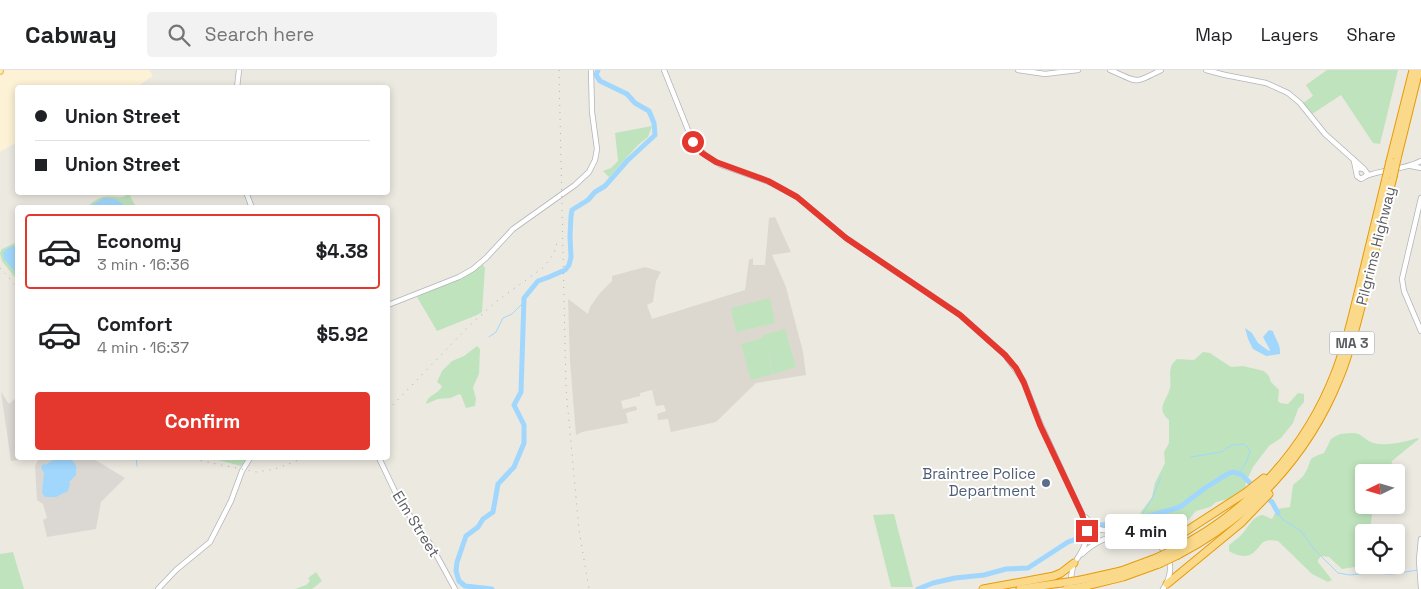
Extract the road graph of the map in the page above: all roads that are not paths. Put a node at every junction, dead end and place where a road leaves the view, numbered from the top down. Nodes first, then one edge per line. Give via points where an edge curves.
1 (239, 70) edge
2 (591, 70) edge
3 (664, 70) edge
4 (1018, 70) edge
5 (1078, 70) edge
6 (1110, 70) edge
7 (1161, 70) edge
8 (1206, 70) edge
9 (1413, 70) edge
10 (1420, 70) edge
11 (237, 85) edge
12 (1353, 159) junction
13 (1394, 160) junction
14 (1421, 162) edge
15 (1410, 166) junction
16 (1421, 167) edge
17 (1364, 168) junction
18 (1356, 170) junction
19 (1379, 171) junction
20 (1366, 176) junction
21 (1421, 198) edge
22 (390, 304) edge
23 (1421, 331) edge
24 (1301, 442) junction
25 (249, 460) edge
26 (380, 460) edge
27 (1264, 488) junction
28 (1255, 497) junction
29 (1089, 525) junction
30 (1128, 534) junction
31 (1138, 535) junction
32 (1421, 538) edge
33 (1076, 561) junction
34 (1082, 584) junction
35 (1165, 587) edge
36 (1421, 588) edge
37 (158, 589) edge
38 (455, 589) edge
39 (983, 589) edge
40 (1020, 589) edge
41 (1067, 589) edge
42 (1072, 589) edge

1 - 11 main road
2 - 22 main road via 597,150 589,172 576,185 513,229 472,269
3 - 29 main road via 690,135 705,155 718,164 763,179 793,194 846,238 960,315 1005,355 1023,380 1040,425
4 - 5 main road via 1045,74
6 - 7 main road via 1135,80
8 - 12 main road via 1266,83 1288,93
9 - 13 highway, Pilgrims Highway / MA 3
10 - 13 highway, Pilgrims Highway / MA 3
12 - 17 main road
12 - 18 main road
13 - 24 highway, Pilgrims Highway / MA 3, bridge via 1342,354 1322,403
14 - 15 main road
14 - 16 main road
15 - 16 main road
15 - 19 main road
17 - 18 main road
17 - 19 main road
17 - 20 main road
18 - 20 main road via 1358,178
19 - 20 main road
21 - 23 main road via 1402,281
24 - 27 highway via 1281,462
24 - 27 highway, Pilgrims Highway / MA 3 via 1287,468
25 - 37 main road via 210,542
26 - 38 main road, Elm Street via 400,502 431,546
27 - 28 highway
27 - 28 highway
28 - 31 highway via 1175,538
28 - 34 highway, bridge via 1176,552 1158,561
28 - 35 highway via 1237,527
29 - 30 main road
29 - 33 main road via 1084,548
30 - 31 main road
30 - 33 main road via 1102,540
31 - 35 main road via 1154,541 1166,551 1171,569
32 - 36 main road
33 - 39 highway via 1054,576
33 - 42 main road via 1070,575
34 - 40 highway, bridge via 1061,583
34 - 41 highway, bridge

